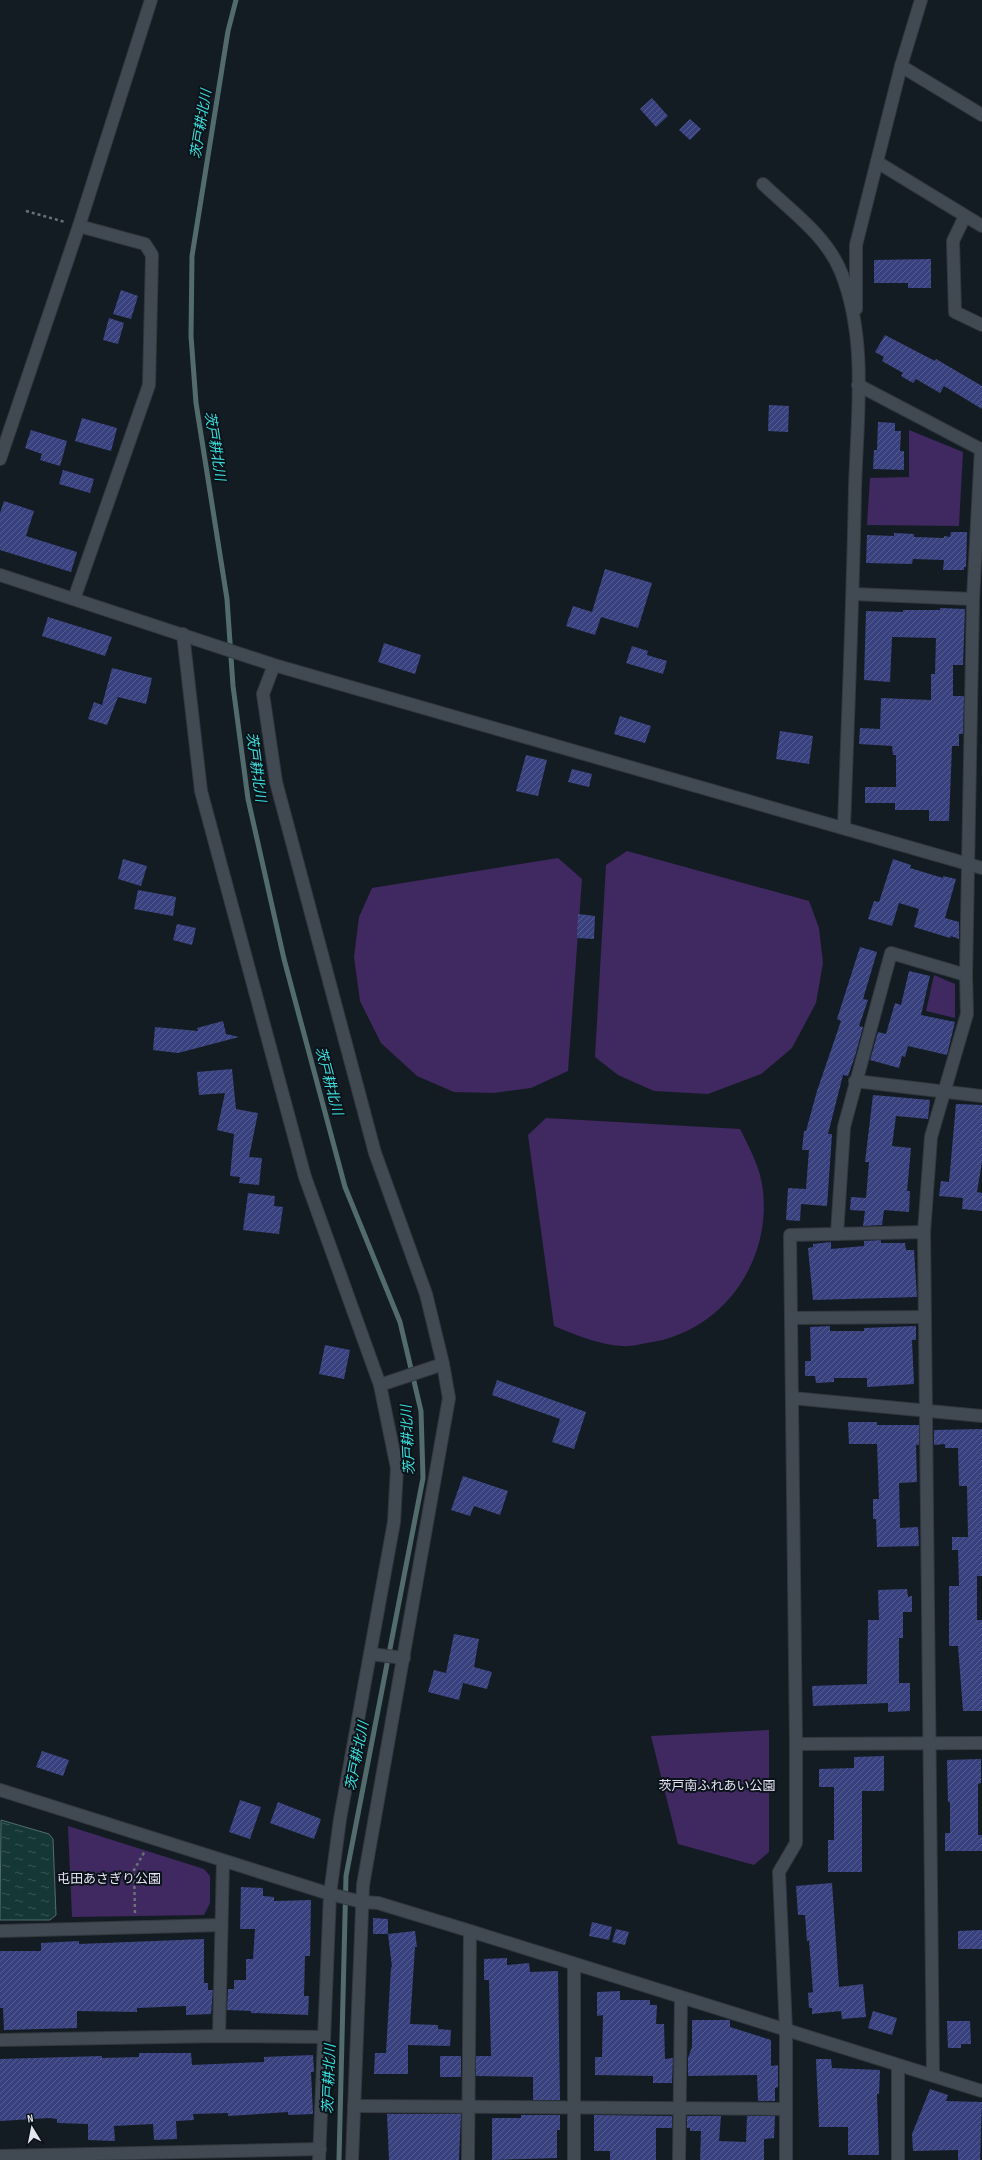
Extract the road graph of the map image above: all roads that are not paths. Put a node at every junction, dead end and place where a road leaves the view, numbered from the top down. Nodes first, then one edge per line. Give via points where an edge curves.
1 (151, 0) edge
2 (920, 0) edge
3 (901, 66) junction
4 (982, 115) edge
5 (877, 162) junction
6 (763, 184) dead end
7 (965, 216) junction
8 (79, 226) junction
9 (982, 226) edge
10 (982, 325) edge
11 (856, 336) junction
12 (858, 385) junction
13 (981, 450) edge
14 (0, 459) edge
15 (0, 574) edge
16 (853, 594) junction
17 (74, 599) junction
18 (973, 599) junction
19 (183, 634) junction
20 (274, 665) junction
21 (844, 828) junction
22 (968, 864) junction
23 (982, 868) edge
24 (966, 975) junction
25 (855, 1081) junction
26 (945, 1091) junction
27 (982, 1096) edge
28 (924, 1232) junction
29 (837, 1234) junction
30 (791, 1318) junction
31 (925, 1318) junction
32 (443, 1364) junction
33 (380, 1385) junction
34 (792, 1398) junction
35 (926, 1410) junction
36 (982, 1416) edge
37 (374, 1654) junction
38 (399, 1658) junction
39 (930, 1742) junction
40 (982, 1743) edge
41 (796, 1744) junction
42 (0, 1790) edge
43 (224, 1861) junction
44 (334, 1895) junction
45 (357, 1901) junction
46 (221, 1925) junction
47 (0, 1931) edge
48 (470, 1931) junction
49 (574, 1964) junction
50 (681, 1998) junction
51 (786, 2031) junction
52 (219, 2036) junction
53 (323, 2036) junction
54 (0, 2040) edge
55 (898, 2066) junction
56 (933, 2074) junction
57 (982, 2090) edge
58 (354, 2106) junction
59 (468, 2107) junction
60 (573, 2107) junction
61 (679, 2108) junction
62 (786, 2109) junction
63 (320, 2154) edge
64 (0, 2156) edge
65 (352, 2160) edge
66 (468, 2160) edge
67 (574, 2160) edge
68 (679, 2160) edge
69 (786, 2160) edge
70 (898, 2160) edge

1 - 8 street
2 - 3 street
3 - 4 street
3 - 5 street
5 - 7 street
5 - 11 street via 856,245
6 - 11 street via 825,242 841,272
7 - 9 street
7 - 10 street via 953,241 955,312
8 - 14 street
8 - 17 street via 145,244 152,255 149,385
11 - 12 street
12 - 13 street
12 - 16 street
13 - 18 street
15 - 17 street
16 - 18 street
16 - 21 street
17 - 19 street
18 - 22 street
19 - 20 street
19 - 33 street via 203,799 305,1177
20 - 21 street
20 - 32 street via 263,694 276,782 375,1152 426,1294
21 - 22 street
22 - 23 street
22 - 24 street
24 - 25 street via 891,954
24 - 26 street via 967,1014
25 - 26 street
25 - 29 street via 844,1127
26 - 27 street
26 - 28 street via 931,1136
28 - 29 street
28 - 31 street
29 - 30 street via 790,1235
30 - 31 street
30 - 34 street
31 - 35 street
32 - 33 street
32 - 38 street via 449,1398
33 - 37 street via 397,1468 394,1522
34 - 35 street
34 - 41 street
35 - 36 street
35 - 39 street
37 - 38 street
37 - 44 street via 340,1819
38 - 45 street
39 - 40 street
39 - 41 street
39 - 56 street
41 - 51 street via 796,1843 779,1872
42 - 43 street
43 - 44 street
43 - 46 street
44 - 45 street
44 - 53 street
45 - 48 street via 378,1903
45 - 58 street
46 - 47 street
46 - 52 street
48 - 49 street
48 - 59 street
49 - 50 street
49 - 60 street
50 - 51 street
50 - 61 street
51 - 55 street
51 - 62 street
52 - 53 street
52 - 54 street
53 - 63 street
55 - 56 street
55 - 70 street
56 - 57 street
58 - 59 street
58 - 65 street
59 - 60 street
59 - 66 street
60 - 61 street
60 - 67 street
61 - 62 street
61 - 68 street
62 - 69 street
63 - 64 street

